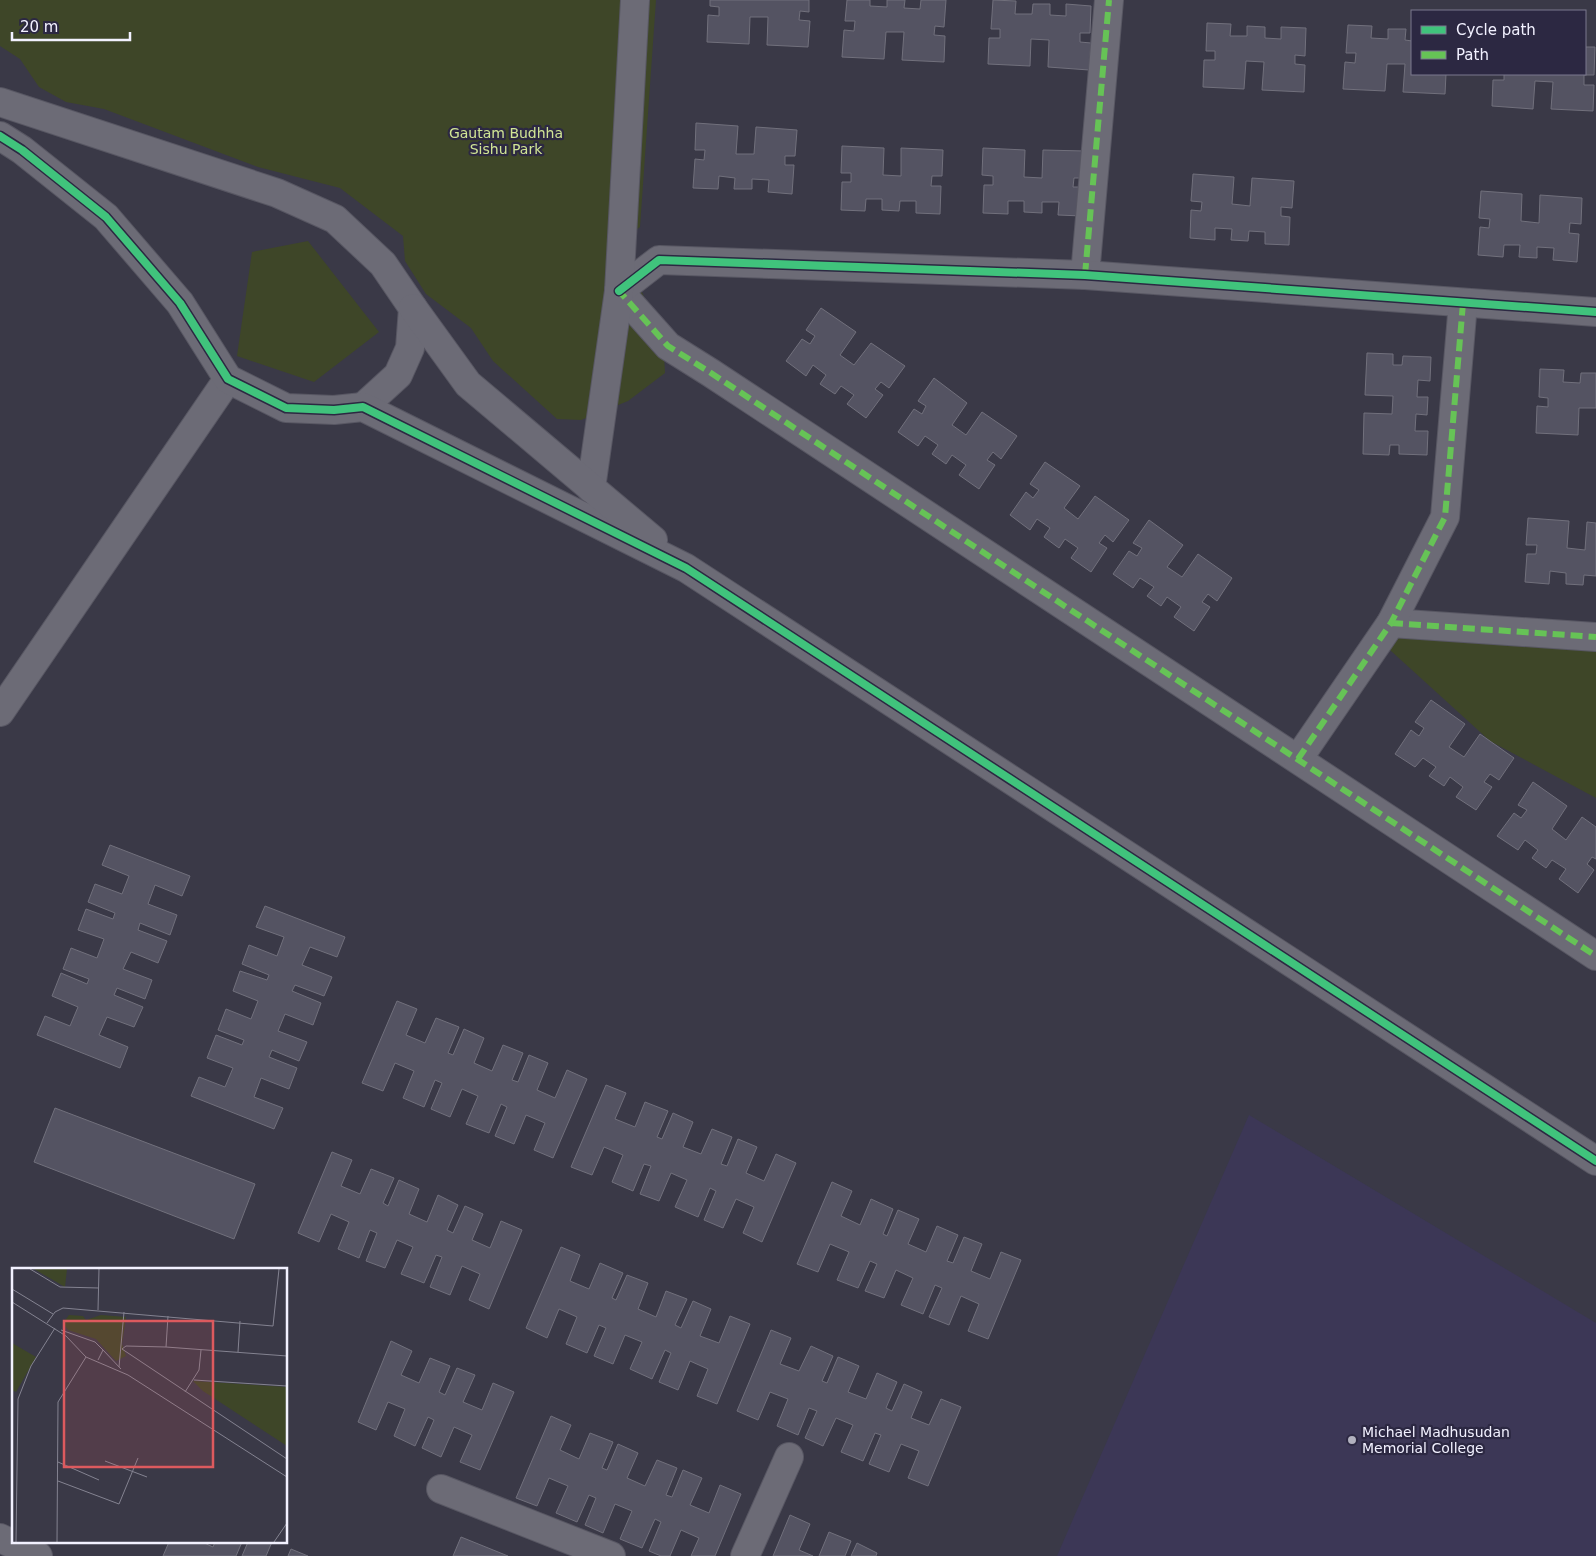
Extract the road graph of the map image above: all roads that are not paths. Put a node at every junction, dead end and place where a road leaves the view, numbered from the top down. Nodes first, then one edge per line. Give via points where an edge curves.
1 (635, 0) edge
2 (1109, 0) edge
3 (0, 102) edge
4 (0, 136) edge
5 (1085, 276) junction
6 (619, 291) junction
7 (1463, 303) junction
8 (413, 308) junction
9 (1596, 312) edge
10 (228, 379) junction
11 (363, 407) junction
12 (591, 488) junction
13 (686, 568) junction
14 (1391, 623) junction
15 (1596, 637) edge
16 (0, 712) edge
17 (1298, 759) junction
18 (1596, 956) edge
19 (1596, 1161) edge
20 (789, 1457) dead end
21 (441, 1489) dead end
22 (0, 1538) edge
23 (12, 1544) edge
24 (13, 1544) edge
25 (38, 1556) edge
26 (611, 1556) edge
27 (745, 1556) edge

1 - 6 street
2 - 5 street
3 - 8 street via 276,193 335,219 383,264
4 - 10 street via 106,217 180,303
5 - 6 street via 658,260
5 - 7 street
6 - 12 street
6 - 17 street via 668,346
7 - 9 street
7 - 14 street via 1445,517
8 - 11 street via 410,348 398,375
8 - 12 street via 468,384
10 - 11 street via 286,408 334,410
10 - 16 street
11 - 13 street
12 - 13 street
13 - 19 street
14 - 15 street
14 - 17 street
17 - 18 street
20 - 27 street
21 - 26 street
22 - 23 street
24 - 25 street

